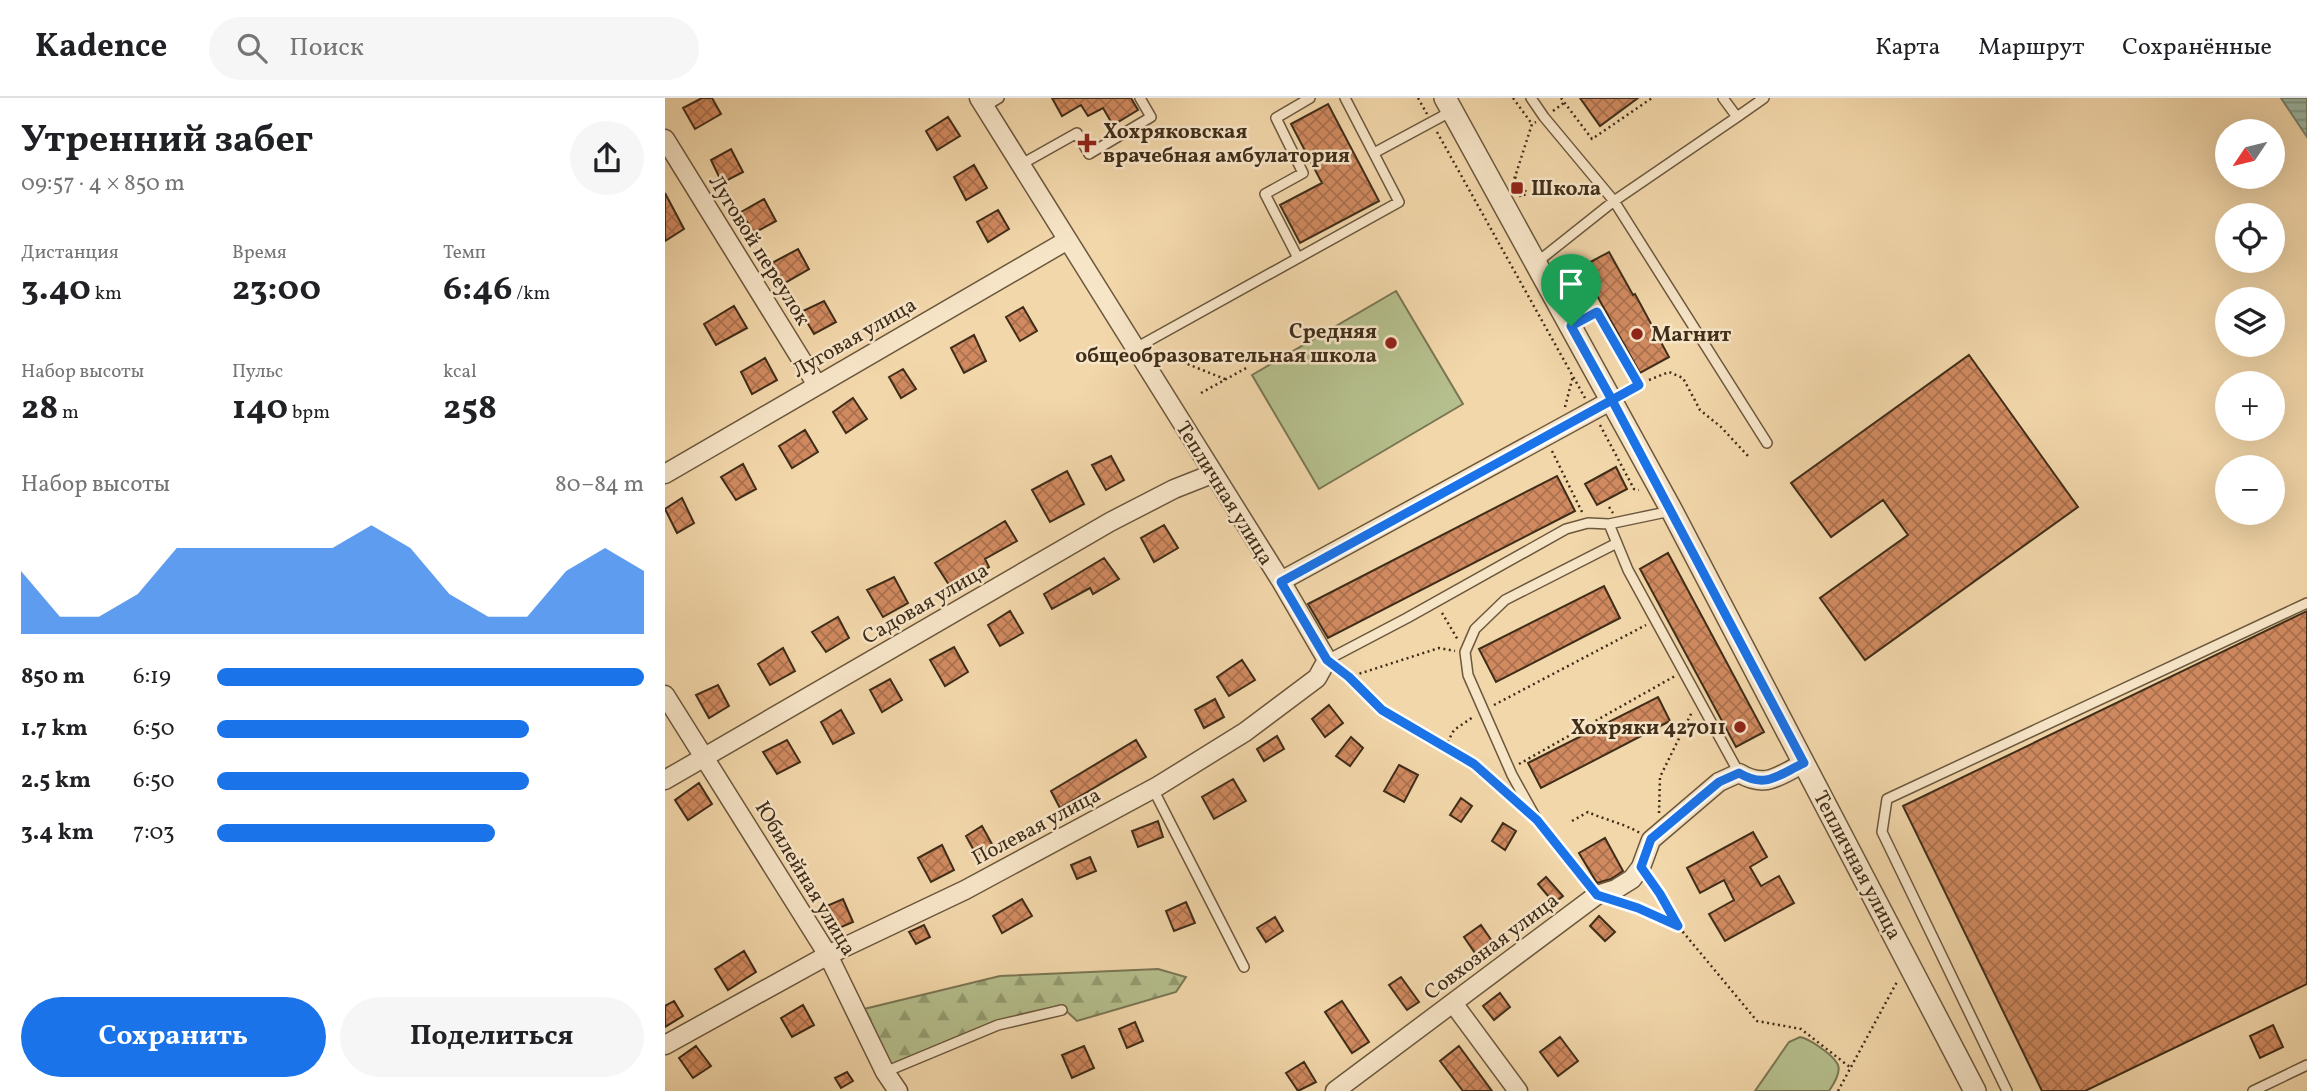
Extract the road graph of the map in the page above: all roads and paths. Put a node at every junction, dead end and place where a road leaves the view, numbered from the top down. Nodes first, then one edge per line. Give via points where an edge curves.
1 (1140, 98) edge
2 (1310, 98) edge
3 (1345, 98) edge
4 (1418, 98) edge
5 (1513, 98) edge
6 (1561, 98) edge
7 (1652, 98) edge
8 (1723, 98) edge
9 (1763, 98) edge
10 (1533, 99) edge
11 (987, 101) edge
12 (1565, 103) junction
13 (1449, 105) edge
14 (1544, 117) junction
15 (1737, 117) junction
16 (1431, 122) junction
17 (1532, 124) junction
18 (665, 139) edge
19 (1374, 153) junction
20 (1020, 166) junction
21 (1515, 177) junction
22 (1614, 201) junction
23 (1066, 241) junction
24 (1298, 258) junction
25 (1536, 263) junction
26 (1571, 326) junction
27 (1138, 347) junction
28 (1248, 366) dead end
29 (1573, 376) junction
30 (1225, 379) junction
31 (817, 385) junction
32 (1639, 385) junction
33 (1201, 393) dead end
34 (1612, 400) junction
35 (1592, 411) junction
36 (1552, 433) junction
37 (1767, 443) dead end
38 (1748, 456) dead end
39 (665, 474) edge
40 (1212, 474) junction
41 (1644, 491) dead end
42 (1672, 511) junction
43 (1588, 523) junction
44 (1608, 524) junction
45 (1617, 543) junction
46 (1281, 582) junction
47 (1435, 602) junction
48 (2307, 603) edge
49 (1655, 620) junction
50 (1465, 652) junction
51 (1327, 660) junction
52 (1684, 671) junction
53 (1349, 677) junction
54 (665, 695) edge
55 (1699, 699) junction
56 (1483, 710) junction
57 (1445, 747) junction
58 (704, 757) junction
59 (1804, 763) junction
60 (1510, 769) junction
61 (1739, 773) junction
62 (665, 780) edge
63 (1153, 789) junction
64 (1516, 801) dead end
65 (1572, 821) dead end
66 (1655, 837) junction
67 (1641, 867) junction
68 (1597, 895) junction
69 (1678, 926) junction
70 (828, 955) junction
71 (1244, 967) dead end
72 (1900, 978) dead end
73 (1453, 1003) junction
74 (1062, 1010) dead end
75 (665, 1045) edge
76 (2307, 1065) edge
77 (1851, 1068) junction
78 (885, 1072) junction
79 (898, 1091) edge
80 (1335, 1091) edge
81 (1518, 1091) edge
82 (1838, 1091) edge
83 (1975, 1091) edge
84 (2007, 1091) edge
85 (2253, 1091) edge

1 - 20 lane via 1151,117 1089,154 1077,133
2 - 24 lane via 1276,118 1303,173 1265,194
3 - 19 lane
4 - 16 path
5 - 17 path
6 - 12 path
7 - 12 path via 1592,139
8 - 15 lane
9 - 15 lane
10 - 14 lane
11 - 20 street, Тепличная улица
12 - 14 path
13 - 16 lane
13 - 25 street
14 - 17 path
14 - 22 lane
15 - 22 lane
16 - 19 lane
16 - 29 path
17 - 21 path
18 - 31 street, Луговой переулок
19 - 24 lane via 1399,202
20 - 23 street, Тепличная улица
21 - 21 path via 1511,183 1521,197 1527,193
22 - 25 lane
22 - 37 lane
23 - 27 street, Тепличная улица
23 - 31 street, Луговая улица
24 - 27 lane
25 - 26 street
26 - 32 lane via 1597,312
26 - 34 street
27 - 30 path
27 - 40 street, Тепличная улица
28 - 30 path
29 - 35 path
29 - 36 path
30 - 33 path
31 - 39 street, Луговая улица
32 - 34 lane
32 - 38 path via 1669,372 1683,378 1700,410
34 - 35 street, Тепличная улица
34 - 42 street, Тепличная улица
35 - 36 street, Тепличная улица
35 - 41 path via 1634,489
36 - 43 path
36 - 46 street, Тепличная улица
40 - 46 street, Тепличная улица
40 - 58 street, Садовая улица via 1110,522
42 - 44 lane
42 - 59 street, Тепличная улица
43 - 44 lane
43 - 47 lane via 1566,529
44 - 45 lane
45 - 49 lane
45 - 50 lane via 1505,600 1475,629
46 - 51 street
47 - 50 path
47 - 51 lane
48 - 84 lane via 1887,799 1882,832
49 - 52 lane
49 - 56 path
50 - 53 path via 1439,648
50 - 56 lane via 1468,675
51 - 53 path
51 - 63 street, Полевая улица via 1317,678 1245,732
52 - 55 lane
52 - 60 path
53 - 57 path via 1382,710
54 - 58 street, Юбилейная улица
55 - 61 lane
55 - 66 path via 1660,777
56 - 57 path via 1454,730
56 - 60 lane
57 - 64 path via 1474,764
58 - 62 street, Садовая улица
58 - 70 street, Юбилейная улица
59 - 61 street via 1763,783
59 - 83 street, Тепличная улица
60 - 68 lane via 1537,820
61 - 66 street, Совхозная улица via 1719,782
63 - 70 street, Полевая улица via 965,890
63 - 71 lane
65 - 66 path via 1588,812
66 - 67 street, Совхозная улица
67 - 68 street, Совхозная улица via 1632,879
67 - 69 path
68 - 69 path
68 - 73 street, Совхозная улица
69 - 77 path via 1757,1021 1801,1029
70 - 75 street, Полевая улица
70 - 78 street, Юбилейная улица
72 - 77 path
73 - 80 street, Совхозная улица
73 - 81 street
74 - 78 lane via 998,1026
76 - 85 lane
77 - 82 path
78 - 79 street, Юбилейная улица

